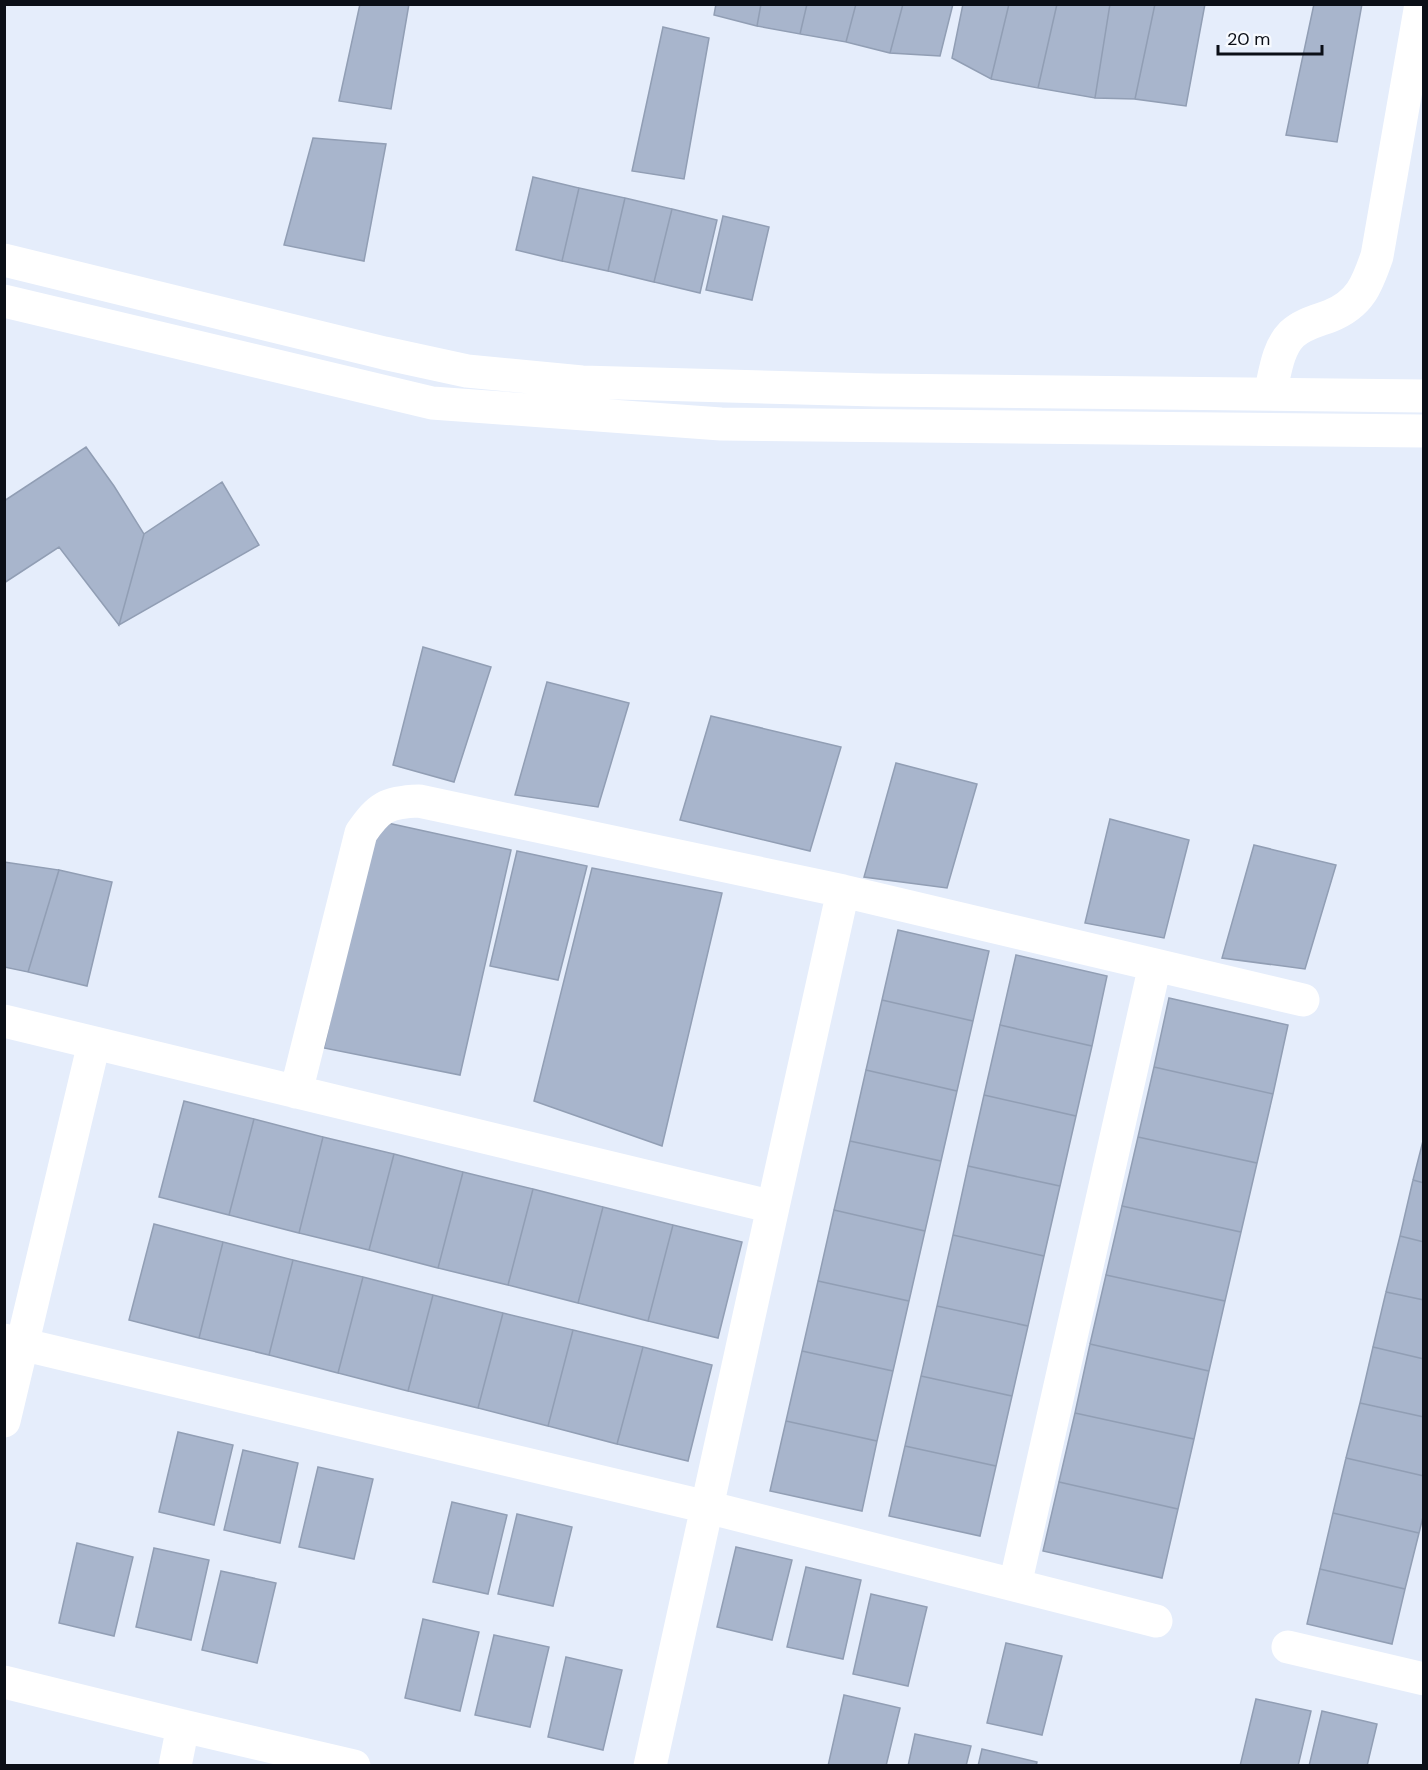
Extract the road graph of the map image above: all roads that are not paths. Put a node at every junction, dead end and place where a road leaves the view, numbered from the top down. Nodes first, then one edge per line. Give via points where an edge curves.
1 (1421, 4) edge
2 (4, 260) edge
3 (4, 301) edge
4 (1270, 394) junction
5 (1424, 396) edge
6 (1424, 431) edge
7 (843, 891) junction
8 (1155, 965) junction
9 (1304, 1000) dead end
10 (4, 1022) edge
11 (94, 1043) junction
12 (296, 1092) junction
13 (773, 1207) junction
14 (14, 1342) edge
15 (4, 1421) edge
16 (707, 1507) junction
17 (1014, 1585) junction
18 (1156, 1620) dead end
19 (1288, 1647) dead end
20 (1422, 1672) edge
21 (4, 1682) edge
22 (183, 1726) junction
23 (175, 1766) edge
24 (354, 1766) edge
25 (650, 1766) edge

1 - 4 street via 1377,256 1366,286 1352,304 1308,323 1292,335 1280,353
2 - 4 street via 467,371 582,382
3 - 6 street via 432,403 721,424
4 - 5 street
7 - 8 street
7 - 12 street via 419,801 397,802 375,813 362,833
7 - 13 street
8 - 9 street
8 - 17 street
10 - 11 street
11 - 12 street
11 - 14 street
12 - 13 street
13 - 16 street
14 - 15 street
14 - 16 street
16 - 17 street
16 - 25 street
17 - 18 street
19 - 20 street
21 - 22 street
22 - 23 street
22 - 24 street

